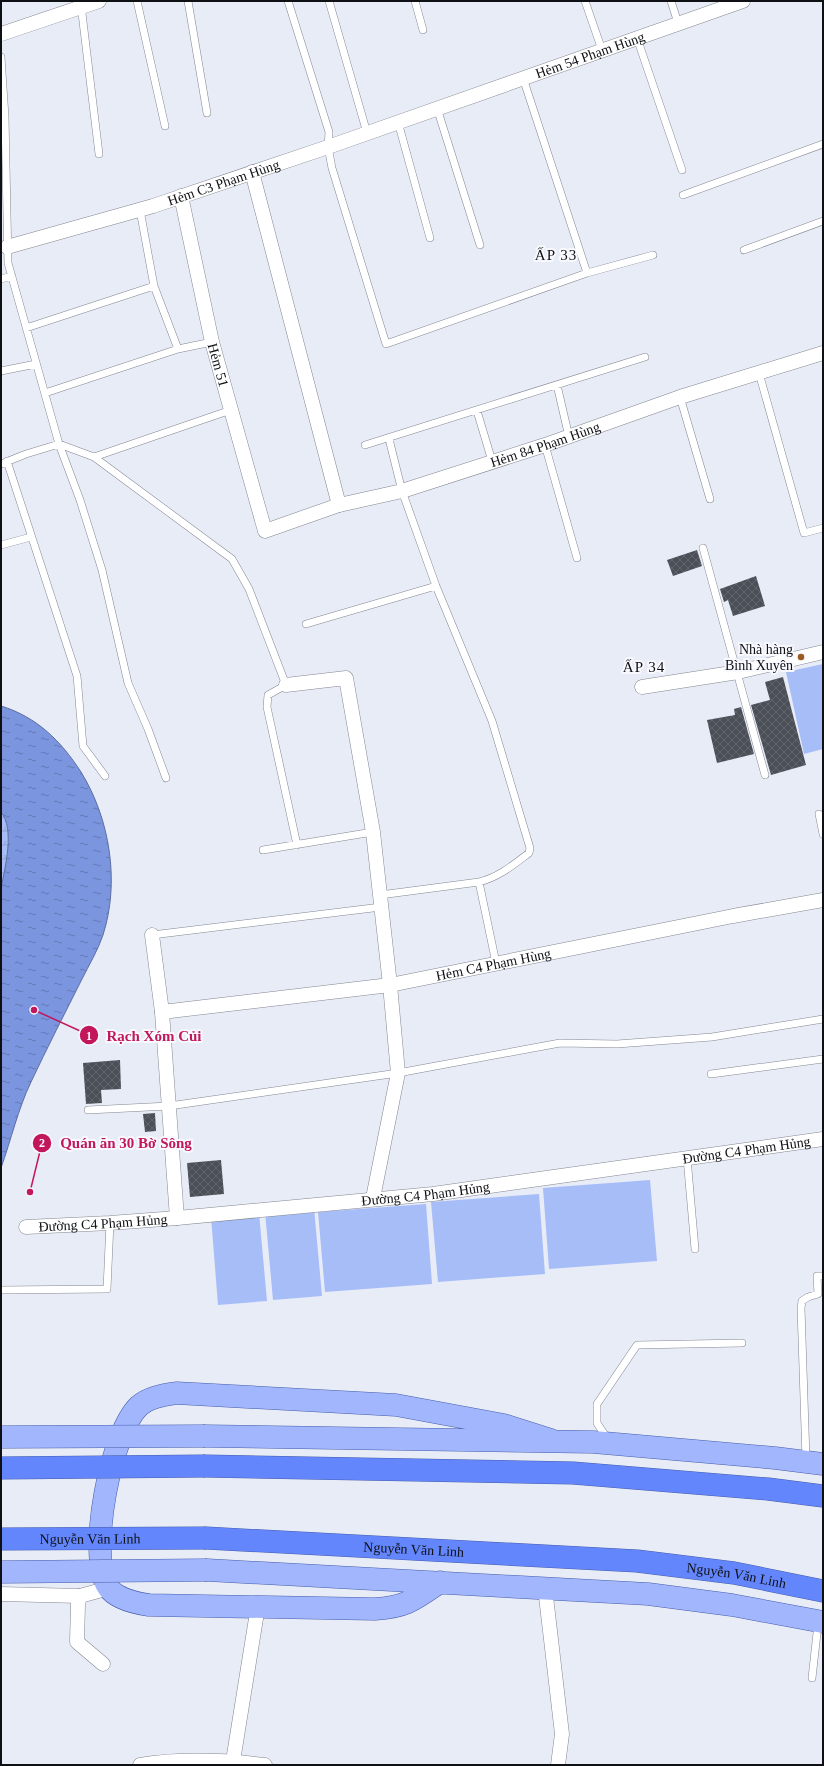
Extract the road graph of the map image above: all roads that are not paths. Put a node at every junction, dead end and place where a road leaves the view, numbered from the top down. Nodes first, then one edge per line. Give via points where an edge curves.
1 (99, 1) edge
2 (137, 1) edge
3 (188, 1) edge
4 (288, 1) edge
5 (329, 1) edge
6 (415, 1) edge
7 (585, 1) edge
8 (671, 1) edge
9 (743, 1) edge
10 (81, 4) edge
11 (678, 23) junction
12 (423, 30) dead end
13 (1, 34) edge
14 (637, 38) junction
15 (602, 50) junction
16 (1, 57) edge
17 (523, 78) junction
18 (437, 108) junction
19 (2, 109) edge
20 (207, 113) dead end
21 (398, 122) junction
22 (166, 126) dead end
23 (367, 133) junction
24 (823, 144) edge
25 (328, 147) junction
26 (99, 154) dead end
27 (682, 170) dead end
28 (252, 172) junction
29 (4, 182) edge
30 (683, 195) dead end
31 (181, 196) junction
32 (140, 210) junction
33 (823, 220) edge
34 (430, 238) dead end
35 (480, 245) dead end
36 (7, 247) junction
37 (744, 250) dead end
38 (653, 255) dead end
39 (587, 273) junction
40 (12, 276) junction
41 (1, 279) edge
42 (154, 286) junction
43 (26, 328) junction
44 (212, 342) junction
45 (178, 349) junction
46 (823, 353) edge
47 (645, 357) dead end
48 (36, 364) junction
49 (1, 371) edge
50 (759, 373) junction
51 (557, 385) junction
52 (45, 393) junction
53 (680, 397) junction
54 (231, 410) junction
55 (477, 411) junction
56 (569, 437) junction
57 (389, 439) junction
58 (59, 444) junction
59 (365, 445) dead end
60 (545, 445) junction
61 (94, 457) junction
62 (492, 461) junction
63 (4, 462) edge
64 (402, 491) junction
65 (710, 499) dead end
66 (339, 505) junction
67 (823, 528) edge
68 (265, 531) joint
69 (31, 537) junction
70 (1, 545) edge
71 (703, 548) dead end
72 (577, 558) dead end
73 (436, 586) junction
74 (306, 624) dead end
75 (823, 652) edge
76 (738, 672) junction
77 (286, 685) junction
78 (642, 688) dead end
79 (765, 775) dead end
80 (105, 776) dead end
81 (166, 778) dead end
82 (819, 814) dead end
83 (373, 832) junction
84 (823, 834) edge
85 (297, 845) junction
86 (263, 850) dead end
87 (479, 882) junction
88 (823, 900) edge
89 (380, 901) junction
90 (152, 935) joint
91 (496, 963) junction
92 (390, 984) junction
93 (162, 1012) junction
94 (823, 1018) edge
95 (823, 1059) edge
96 (398, 1073) junction
97 (711, 1074) dead end
98 (169, 1106) junction
99 (88, 1110) dead end
100 (823, 1139) edge
101 (687, 1158) junction
102 (373, 1198) junction
103 (177, 1218) junction
104 (110, 1223) junction
105 (26, 1226) dead end
106 (695, 1249) dead end
107 (823, 1276) edge
108 (1, 1290) edge
109 (742, 1343) dead end
110 (1, 1437) edge
111 (551, 1440) junction
112 (610, 1443) junction
113 (815, 1463) edge
114 (1, 1468) edge
115 (823, 1496) edge
116 (1, 1539) edge
117 (1, 1572) edge
118 (440, 1582) junction
119 (109, 1588) junction
120 (545, 1588) junction
121 (823, 1591) edge
122 (1, 1594) edge
123 (80, 1596) junction
124 (258, 1606) junction
125 (821, 1622) edge
126 (104, 1664) dead end
127 (812, 1678) dead end
128 (227, 1762) edge
129 (140, 1765) edge
130 (266, 1765) edge
131 (558, 1765) edge

1 - 10 street
2 - 22 lane
3 - 20 lane
4 - 25 lane via 329,132
5 - 23 lane
6 - 12 lane
7 - 15 lane
8 - 11 lane
9 - 11 street, Hẻm 54 Phạm Hùng
10 - 13 street
10 - 26 lane
11 - 14 street, Hẻm 54 Phạm Hùng
14 - 15 street, Hẻm 54 Phạm Hùng
14 - 27 lane
15 - 17 street, Hẻm 54 Phạm Hùng
16 - 19 lane
17 - 18 street, Hẻm 54 Phạm Hùng
17 - 39 lane
18 - 21 street, Hẻm C3 Phạm Hùng
18 - 35 lane
19 - 29 lane
21 - 23 street, Hẻm C3 Phạm Hùng
21 - 34 lane
23 - 25 street, Hẻm C3 Phạm Hùng
24 - 30 lane
25 - 28 street, Hẻm C3 Phạm Hùng
25 - 39 lane via 332,168 386,344
28 - 31 street, Hẻm C3 Phạm Hùng
28 - 66 street
29 - 36 lane
31 - 32 street, Hẻm C3 Phạm Hùng
31 - 44 street, Hẻm 51
32 - 36 street, Hẻm C3 Phạm Hùng
32 - 42 lane
33 - 37 lane
36 - 40 lane
38 - 39 lane
40 - 41 lane
40 - 43 lane
42 - 43 lane
42 - 45 lane
43 - 48 lane
44 - 45 lane
44 - 54 street, Hẻm 51
45 - 52 lane
46 - 50 street, Hẻm 84 Phạm Hùng
47 - 51 lane
48 - 49 lane
48 - 52 lane
50 - 53 street, Hẻm 84 Phạm Hùng
50 - 67 lane via 804,533
51 - 55 lane
51 - 56 lane
52 - 58 lane
53 - 56 street, Hẻm 84 Phạm Hùng
53 - 65 lane
54 - 61 lane
54 - 68 street, Hẻm 51
55 - 57 lane
55 - 62 lane
56 - 60 street, Hẻm 84 Phạm Hùng
57 - 59 lane
57 - 64 lane
58 - 61 lane
58 - 63 lane
58 - 81 lane via 102,570 128,683
60 - 62 street, Hẻm 84 Phạm Hùng
60 - 72 lane
61 - 77 lane via 232,559 248,589
62 - 64 street, Hẻm 84 Phạm Hùng
63 - 69 lane
64 - 66 street, Hẻm 84 Phạm Hùng
64 - 73 lane
66 - 68 street, Hẻm 84 Phạm Hùng
69 - 70 lane
69 - 80 lane via 77,676 83,746
71 - 76 lane
73 - 74 lane
73 - 87 lane via 492,721 530,848 529,853 500,875
75 - 76 street
76 - 78 street
76 - 79 lane
77 - 83 street via 346,678
77 - 85 lane via 268,695 267,707
82 - 84 lane
83 - 85 lane
83 - 89 street
85 - 86 lane
87 - 89 lane
87 - 91 lane
88 - 91 street, Hẻm C4 Phạm Hùng
89 - 90 lane
89 - 92 street
90 - 93 street
91 - 92 street, Hẻm C4 Phạm Hùng
92 - 93 street, Hẻm C4 Phạm Hùng
92 - 96 street
93 - 98 street
94 - 96 lane via 712,1037 617,1044 560,1043
95 - 97 lane
96 - 98 lane
96 - 102 street
98 - 99 lane
98 - 103 street
100 - 101 street, Đường C4 Phạm Hủng
101 - 102 street, Đường C4 Phạm Hủng via 433,1194
101 - 106 lane
102 - 103 street, Đường C4 Phạm Hủng
103 - 104 street, Đường C4 Phạm Hủng
104 - 105 street, Đường C4 Phạm Hủng
104 - 108 lane via 107,1289
107 - 113 lane via 817,1276 818,1294 808,1297 802,1302 801,1308
109 - 112 lane via 636,1345 597,1404 597,1423
110 - 111 main road, bridge via 205,1436
111 - 112 main road
111 - 119 main road via 504,1425 396,1405 176,1393 156,1396 140,1405 128,1418 115,1451 102,1516 100,1551 104,1579
112 - 113 main road
114 - 115 highway, bridge via 206,1466 573,1473
116 - 121 highway, Nguyễn Văn Linh, bridge via 206,1538 637,1561 734,1573
117 - 118 main road, bridge via 207,1570
118 - 120 main road
118 - 124 main road via 415,1599 390,1608
119 - 123 street
119 - 124 main road via 120,1597 135,1603
120 - 125 main road via 648,1594 732,1605
120 - 131 street via 562,1734
122 - 123 street
123 - 126 street via 77,1642
124 - 128 street
125 - 127 lane
128 - 129 street via 165,1760
128 - 130 street

